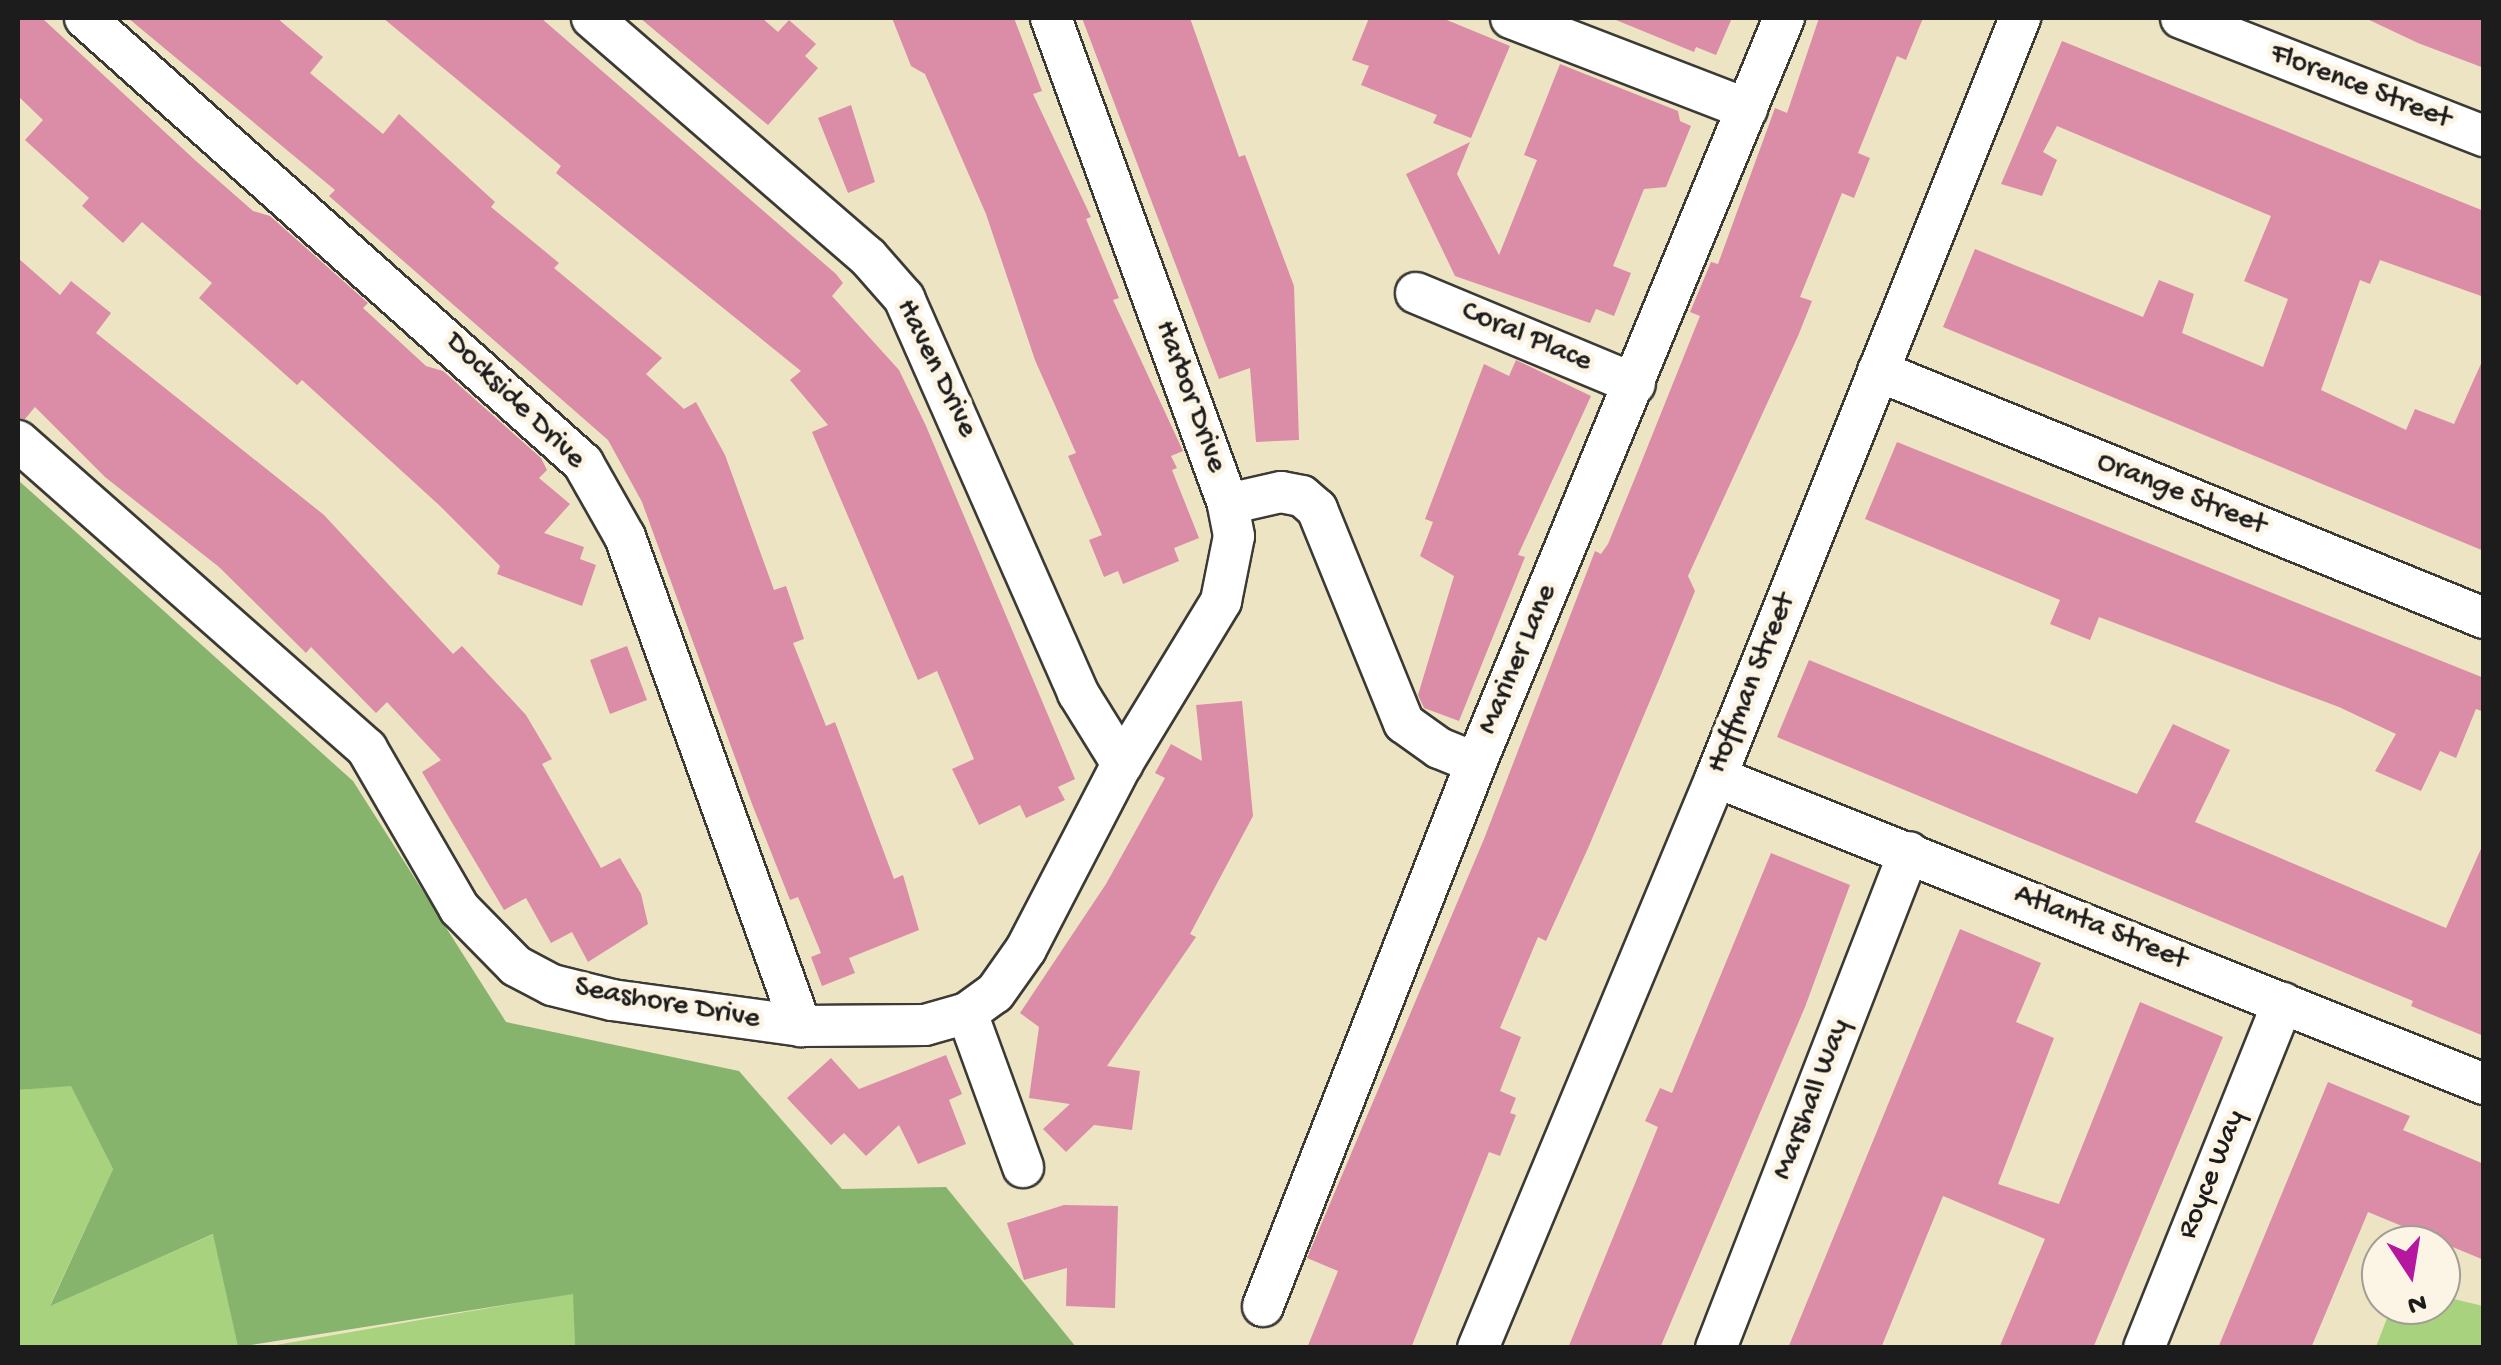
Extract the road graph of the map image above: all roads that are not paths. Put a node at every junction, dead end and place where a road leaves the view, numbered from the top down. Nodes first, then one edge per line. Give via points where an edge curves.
1 (85, 18) edge
2 (592, 18) edge
3 (1051, 18) edge
4 (1511, 18) edge
5 (1784, 18) edge
6 (2020, 18) edge
7 (2181, 18) edge
8 (1747, 109) junction
9 (2484, 136) edge
10 (1416, 293) dead end
11 (1878, 371) junction
12 (1636, 384) junction
13 (18, 440) edge
14 (1228, 504) junction
15 (2484, 618) edge
16 (1476, 763) junction
17 (1122, 764) junction
18 (1716, 777) junction
19 (1910, 852) junction
20 (2282, 1003) junction
21 (966, 1013) junction
22 (801, 1026) junction
23 (2484, 1084) edge
24 (1023, 1166) dead end
25 (1262, 1306) dead end
26 (1478, 1348) edge
27 (1716, 1348) edge
28 (2144, 1348) edge

1 - 22 street, Dockside Drive via 583,464 624,537
2 - 17 street, Haven Drive via 868,257 904,298 1078,693
3 - 14 street, Harbor Drive
4 - 8 street
5 - 8 street, Mariner Lane
6 - 11 street, Hoffman Street
7 - 9 street, Florence Street
8 - 12 street, Mariner Lane
10 - 12 street, Coral Place
11 - 15 street, Orange Street
11 - 18 street, Hoffman Street
12 - 16 street, Mariner Lane
13 - 22 street, Seashore Drive via 366,749 458,908 516,966 612,1000
14 - 16 street, Harbor Drive via 1281,492 1302,496 1317,510 1404,722 1439,748
14 - 17 street, Seashore Drive via 1234,536 1221,601
16 - 25 street, Mariner Lane
17 - 21 street, Seashore Drive via 1026,950 995,992
18 - 19 street, Atlanta Street
18 - 26 street, Hoffman Street
19 - 20 street, Atlanta Street
19 - 27 street, Marshall Way
20 - 23 street, Atlanta Street
20 - 28 street, Royce Way
21 - 22 street, Seashore Drive via 925,1024
21 - 24 street

